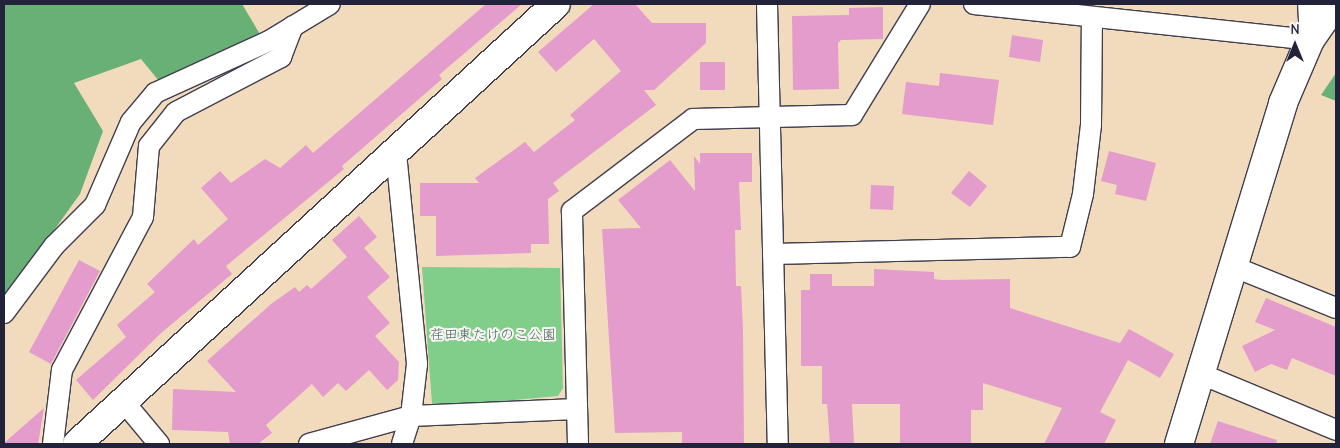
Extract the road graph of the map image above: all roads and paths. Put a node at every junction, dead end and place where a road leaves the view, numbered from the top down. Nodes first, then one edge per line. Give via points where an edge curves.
1 (330, 4) edge
2 (556, 4) edge
3 (767, 4) edge
4 (920, 4) edge
5 (974, 4) edge
6 (1308, 4) edge
7 (1335, 4) edge
8 (1092, 19) junction
9 (293, 26) junction
10 (1310, 40) junction
11 (769, 120) junction
12 (396, 154) junction
13 (773, 254) junction
14 (1232, 266) junction
15 (1336, 308) edge
16 (4, 313) edge
17 (1201, 374) junction
18 (124, 402) junction
19 (577, 409) junction
20 (412, 416) junction
21 (1336, 430) edge
22 (53, 444) edge
23 (77, 444) edge
24 (159, 444) edge
25 (309, 444) edge
26 (402, 444) edge
27 (578, 444) edge
28 (778, 444) edge
29 (1179, 444) edge

1 - 9 street
2 - 12 street
3 - 11 street
4 - 11 street via 852,115
5 - 8 street
6 - 10 street
7 - 10 street
8 - 10 street
8 - 13 street via 1091,125 1083,194 1070,247
9 - 16 street via 155,93 131,122 95,205 54,246
9 - 22 street via 281,57 176,112 149,146 144,217 62,370
10 - 14 street via 1283,103
11 - 13 street
11 - 19 street via 693,119 572,211
12 - 18 street
12 - 20 street via 417,364
13 - 28 street
14 - 15 street
14 - 17 street
17 - 21 street
17 - 29 street
18 - 23 street
18 - 24 street
19 - 20 street
19 - 27 street
20 - 25 street
20 - 26 street

